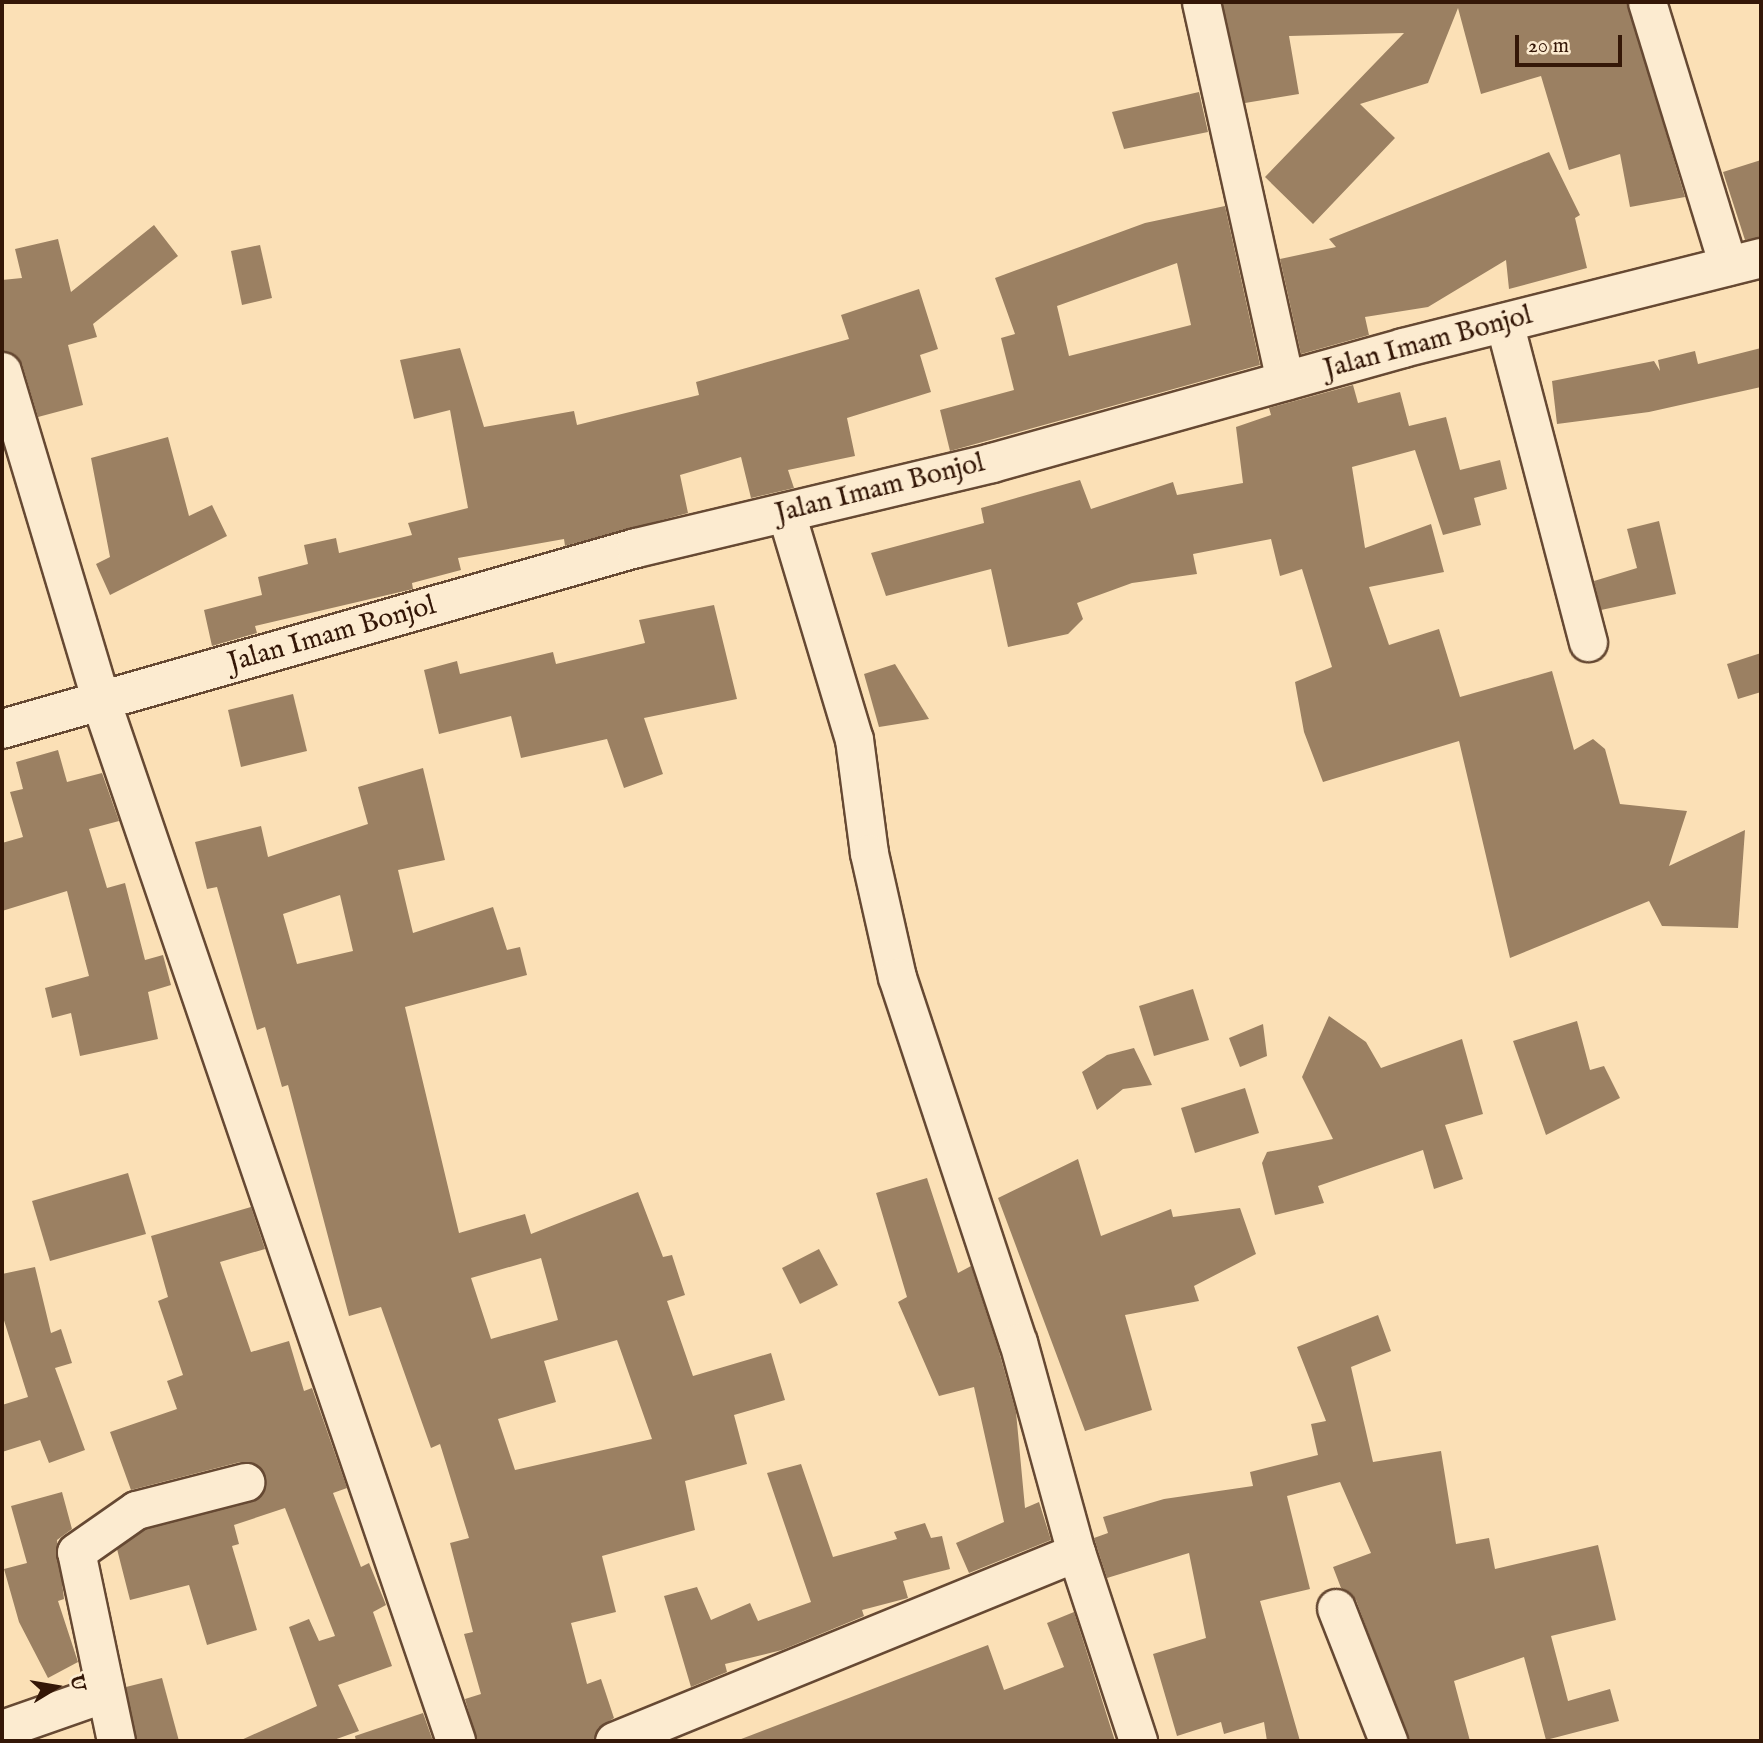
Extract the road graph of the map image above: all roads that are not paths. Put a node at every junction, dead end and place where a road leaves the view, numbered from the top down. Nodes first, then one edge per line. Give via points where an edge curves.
1 (1201, 2) edge
2 (1647, 2) edge
3 (1745, 262) edge
4 (1504, 323) junction
5 (2, 370) edge
6 (1285, 381) junction
7 (786, 513) junction
8 (1588, 642) dead end
9 (102, 701) junction
10 (2, 729) edge
11 (245, 1482) dead end
12 (1076, 1552) junction
13 (1336, 1608) dead end
14 (105, 1693) junction
15 (2, 1729) edge
16 (116, 1741) edge
17 (456, 1741) edge
18 (614, 1741) edge
19 (1138, 1741) edge
20 (1388, 1741) edge

1 - 6 street
2 - 3 street
3 - 4 main road, Jalan Imam Bonjol
4 - 6 main road, Jalan Imam Bonjol
4 - 8 street
5 - 9 street
6 - 7 main road, Jalan Imam Bonjol
7 - 9 main road, Jalan Imam Bonjol via 636,548
7 - 12 street via 854,739 869,853 897,977 1018,1342
9 - 10 main road, Jalan Imam Bonjol
9 - 17 main road
11 - 14 street via 136,1510 76,1552
12 - 18 street
12 - 19 street
13 - 20 street
14 - 15 street
14 - 16 street

